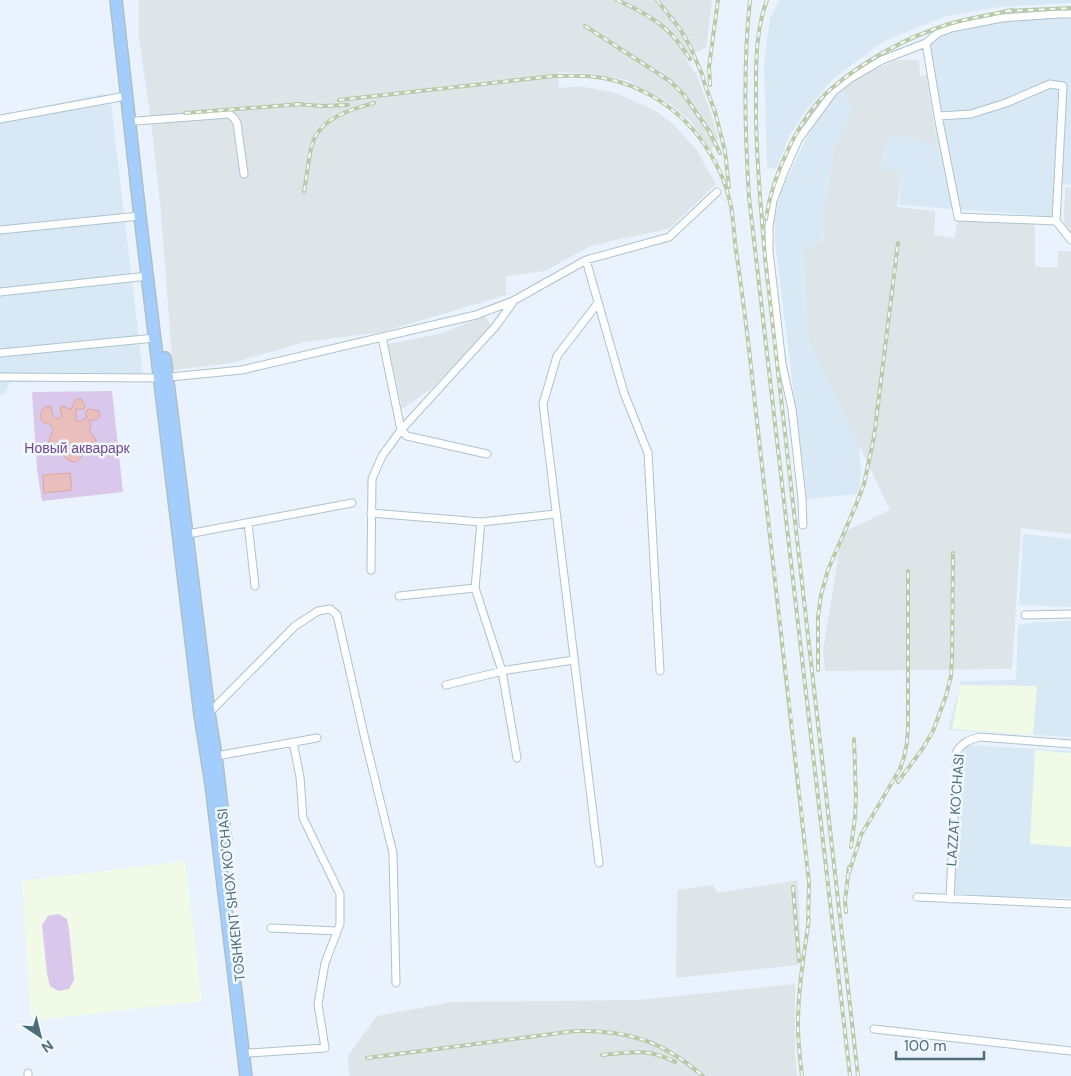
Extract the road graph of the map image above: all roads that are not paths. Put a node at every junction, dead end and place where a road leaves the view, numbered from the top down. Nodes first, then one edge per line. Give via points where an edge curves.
1 (116, 0) edge
2 (123, 0) edge
3 (1071, 14) edge
4 (926, 44) junction
5 (126, 96) junction
6 (938, 116) junction
7 (0, 119) edge
8 (136, 121) junction
9 (244, 174) dead end
10 (717, 192) dead end
11 (140, 216) junction
12 (1056, 221) junction
13 (0, 230) edge
14 (1071, 240) edge
15 (586, 260) junction
16 (148, 276) junction
17 (0, 292) edge
18 (514, 301) junction
19 (598, 303) junction
20 (382, 337) junction
21 (155, 338) junction
22 (0, 353) edge
23 (0, 377) edge
24 (164, 378) junction
25 (401, 430) junction
26 (487, 454) dead end
27 (352, 503) dead end
28 (371, 514) junction
29 (556, 514) junction
30 (481, 522) junction
31 (248, 523) junction
32 (803, 525) dead end
33 (188, 534) junction
34 (371, 570) dead end
35 (255, 586) dead end
36 (475, 588) junction
37 (399, 596) dead end
38 (1071, 614) edge
39 (1024, 615) dead end
40 (574, 660) junction
41 (502, 671) junction
42 (660, 671) dead end
43 (446, 685) dead end
44 (209, 714) junction
45 (317, 738) dead end
46 (293, 742) junction
47 (1071, 744) edge
48 (211, 757) junction
49 (517, 758) dead end
50 (599, 863) dead end
51 (917, 897) dead end
52 (950, 898) junction
53 (1071, 904) edge
54 (272, 928) dead end
55 (337, 931) junction
56 (396, 984) dead end
57 (874, 1029) dead end
58 (1071, 1051) edge
59 (249, 1053) junction
60 (246, 1076) edge
61 (252, 1076) edge

1 - 5 main road
2 - 8 main road
3 - 4 street via 1002,18 951,28 938,33
4 - 6 street
4 - 32 street via 882,60 834,91 798,140 773,201 769,251 782,364 792,409
5 - 7 street
5 - 11 main road
6 - 12 street via 958,217
6 - 12 street via 971,114 1050,84 1063,86
8 - 9 street via 229,114 237,123
8 - 24 main road
10 - 15 street via 669,238
11 - 13 street
11 - 16 main road
12 - 14 street
15 - 18 street
15 - 19 street
16 - 17 street
16 - 21 main road
18 - 20 street via 476,315
18 - 25 street via 495,328
19 - 29 street via 557,356 543,404
19 - 42 street via 624,393 648,453
20 - 24 street via 242,370
20 - 25 street
21 - 22 street
21 - 24 main road
23 - 24 street
24 - 33 main road, TOSHKENT SHOX KO'CHASI
24 - 48 main road via 200,715
25 - 26 street via 407,436
25 - 28 street via 382,456 372,479
27 - 31 street
28 - 30 street
28 - 34 street
29 - 30 street
29 - 40 street
30 - 36 street
31 - 33 street
31 - 35 street
33 - 44 main road, TOSHKENT SHOX KO'CHASI
36 - 37 street
36 - 41 street
38 - 39 street
40 - 41 street
40 - 50 street
41 - 43 street
41 - 49 street
44 - 48 main road, TOSHKENT SHOX KO'CHASI
44 - 56 street via 294,626 318,611 330,609 338,615 393,853
45 - 46 street
46 - 48 street
46 - 55 street via 303,818 340,894
47 - 52 street, LAZZAT KO'CHASI via 980,737 962,744 956,751
48 - 59 main road, TOSHKENT SHOX KO'CHASI
48 - 60 main road, TOSHKENT SHOX KO'CHASI via 211,784
51 - 52 street
52 - 53 street
54 - 55 street
55 - 59 street via 325,963 318,1004 325,1048
57 - 58 street
59 - 61 main road, TOSHKENT SHOX KO'CHASI

